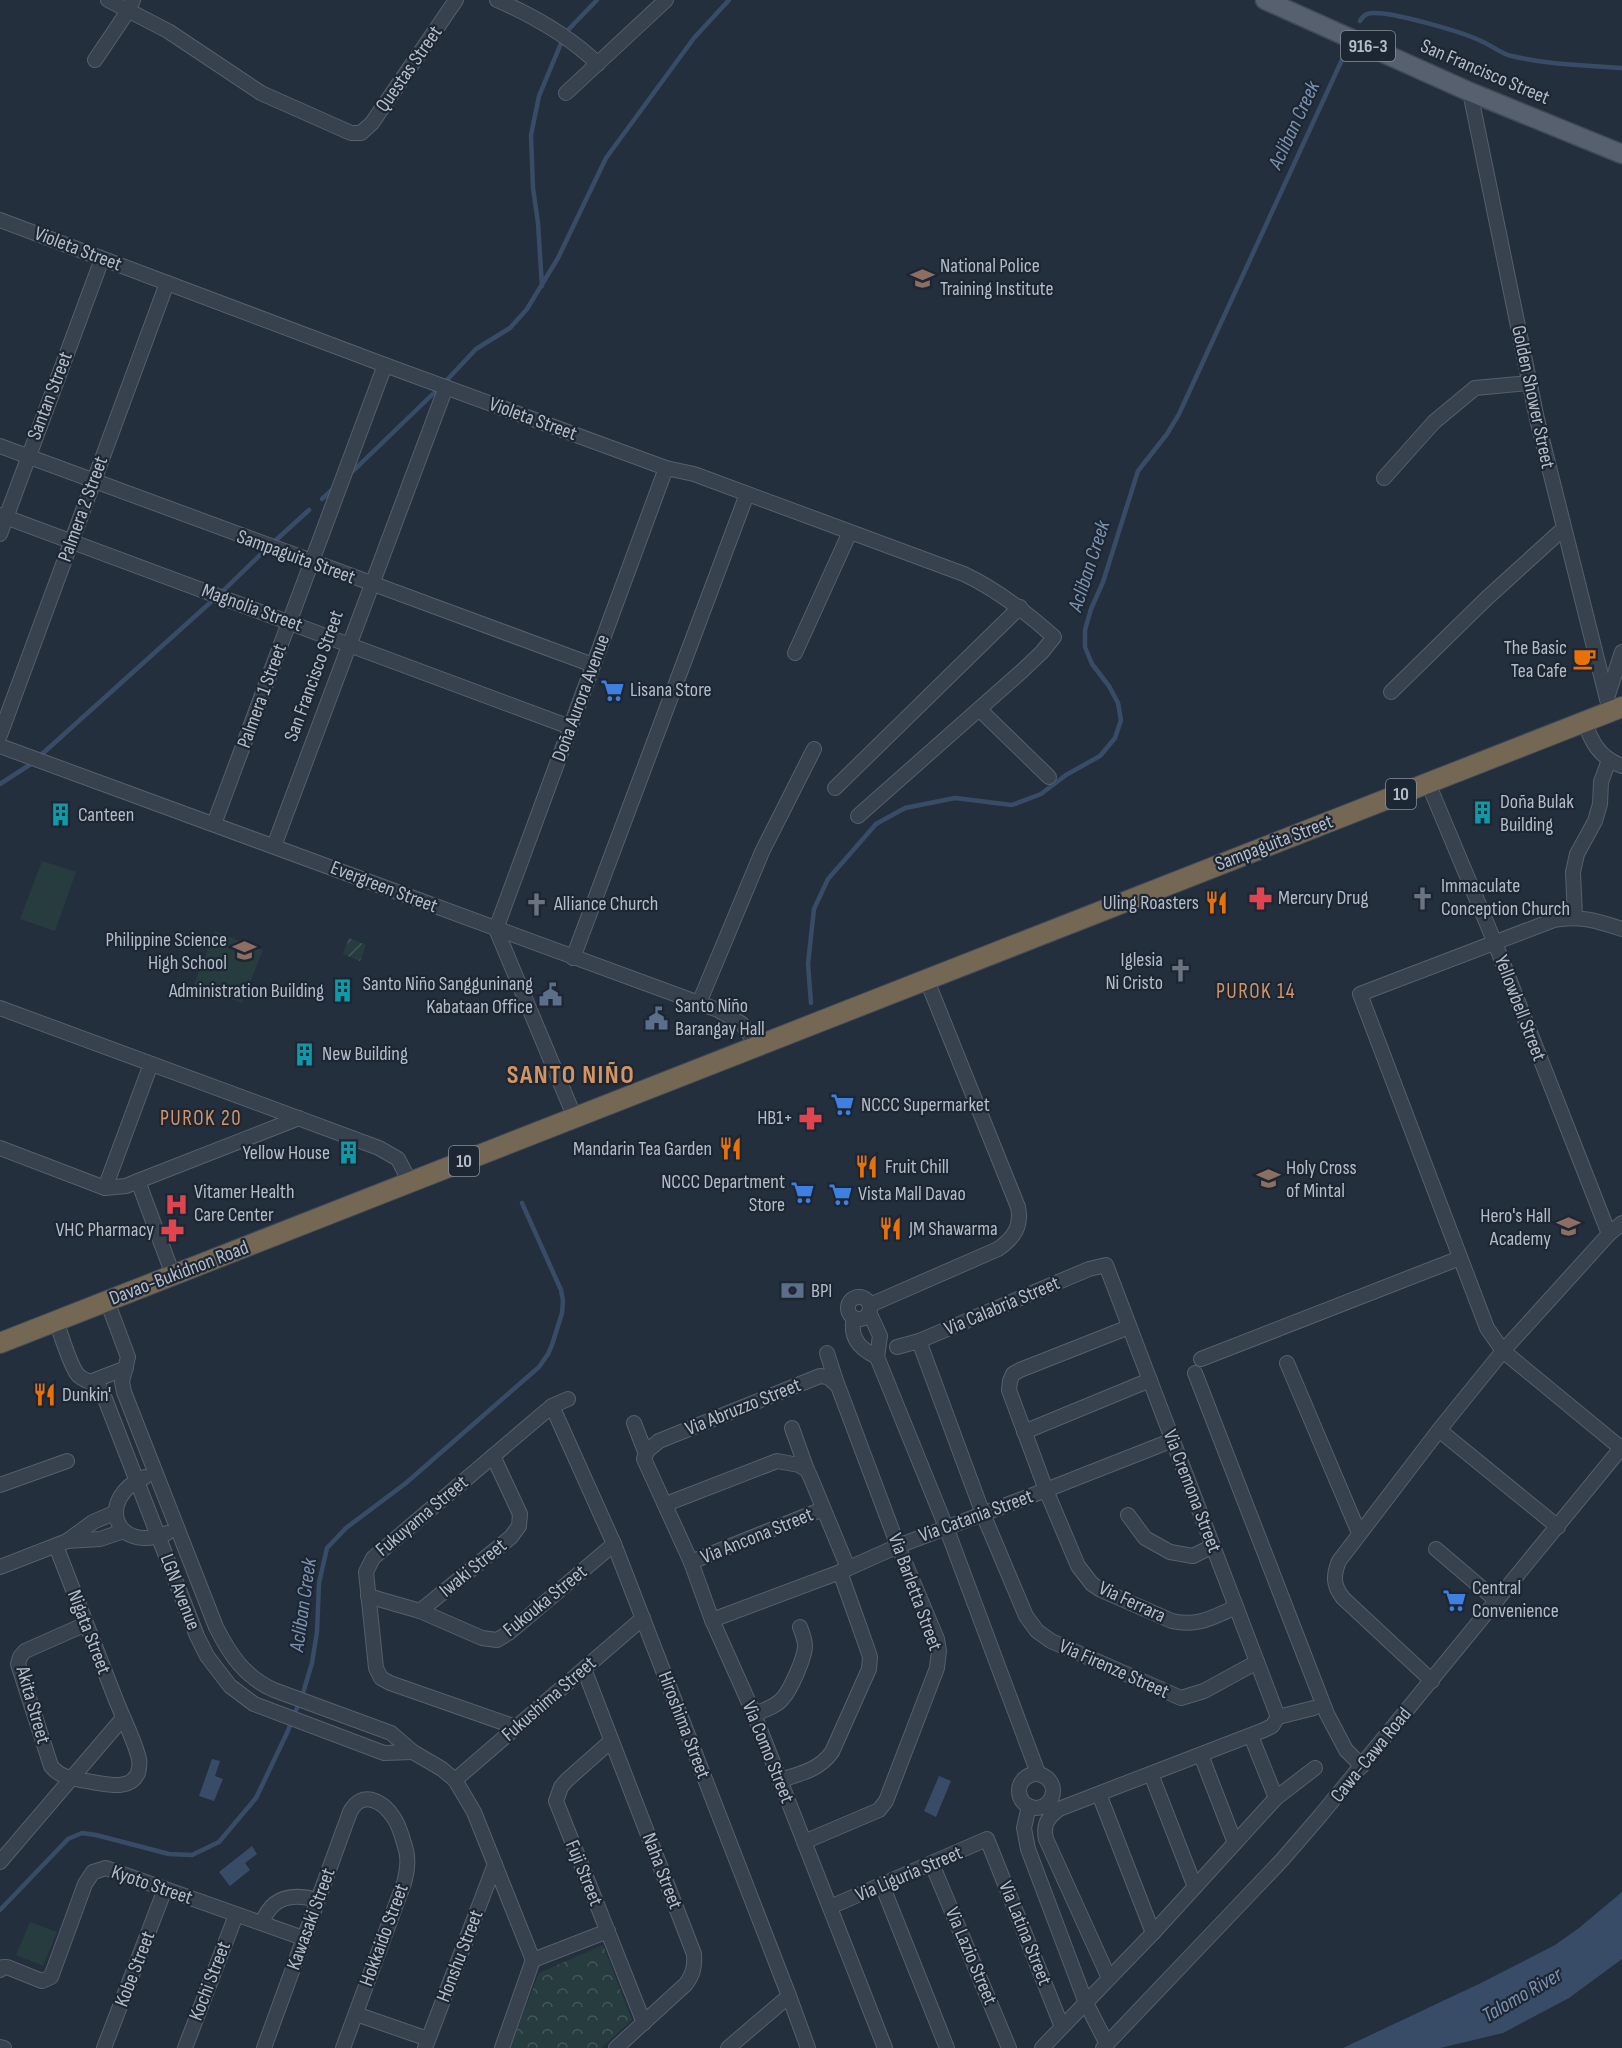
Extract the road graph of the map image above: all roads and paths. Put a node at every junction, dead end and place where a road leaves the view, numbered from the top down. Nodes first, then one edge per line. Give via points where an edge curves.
1 (108, 0) edge
2 (456, 0) edge
3 (497, 0) edge
4 (666, 0) edge
5 (1265, 0) edge
6 (131, 5) edge
7 (95, 60) dead end
8 (598, 64) junction
9 (1470, 92) junction
10 (566, 93) dead end
11 (1622, 154) edge
12 (0, 220) edge
13 (102, 259) junction
14 (167, 283) junction
15 (384, 365) junction
16 (1529, 383) junction
17 (446, 387) junction
18 (0, 446) edge
19 (28, 456) junction
20 (666, 468) junction
21 (1384, 477) dead end
22 (93, 481) junction
23 (747, 494) junction
24 (3, 516) edge
25 (1563, 529) junction
26 (850, 532) junction
27 (0, 534) edge
28 (71, 541) junction
29 (311, 562) junction
30 (372, 585) junction
31 (1020, 607) junction
32 (289, 623) junction
33 (350, 644) junction
34 (1622, 652) edge
35 (795, 653) dead end
36 (593, 665) junction
37 (1390, 692) dead end
38 (1613, 706) edge
39 (979, 709) junction
40 (1584, 721) junction
41 (570, 727) junction
42 (0, 735) edge
43 (0, 746) edge
44 (814, 748) dead end
45 (1616, 763) edge
46 (1049, 777) dead end
47 (1428, 783) junction
48 (835, 788) dead end
49 (858, 816) dead end
50 (214, 824) junction
51 (274, 846) junction
52 (1575, 917) junction
53 (1622, 929) edge
54 (496, 930) junction
55 (1495, 943) junction
56 (573, 958) junction
57 (926, 978) junction
58 (699, 1003) junction
59 (0, 1008) edge
60 (756, 1045) junction
61 (151, 1064) junction
62 (299, 1118) junction
63 (575, 1118) junction
64 (0, 1148) edge
65 (138, 1181) junction
66 (410, 1182) junction
67 (105, 1188) junction
68 (1622, 1223) edge
69 (1609, 1234) junction
70 (1460, 1258) junction
71 (1106, 1265) joint
72 (173, 1275) junction
73 (107, 1301) junction
74 (869, 1308) junction
75 (854, 1318) junction
76 (56, 1321) junction
77 (1129, 1327) junction
78 (919, 1341) junction
79 (0, 1343) edge
80 (897, 1347) dead end
81 (1503, 1351) junction
82 (827, 1353) dead end
83 (877, 1357) junction
84 (1201, 1359) dead end
85 (1287, 1363) dead end
86 (126, 1368) junction
87 (1196, 1373) dead end
88 (1150, 1380) junction
89 (90, 1382) junction
90 (840, 1391) junction
91 (568, 1399) dead end
92 (552, 1406) junction
93 (634, 1424) dead end
94 (792, 1428) dead end
95 (1439, 1430) junction
96 (1024, 1432) junction
97 (1173, 1440) junction
98 (1622, 1447) edge
99 (493, 1456) junction
100 (645, 1457) junction
101 (67, 1461) dead end
102 (807, 1470) junction
103 (156, 1473) junction
104 (137, 1481) junction
105 (0, 1485) edge
106 (1046, 1490) junction
107 (666, 1504) junction
108 (824, 1509) junction
109 (116, 1512) junction
110 (983, 1514) junction
111 (1128, 1515) dead end
112 (946, 1527) junction
113 (1558, 1527) junction
114 (177, 1529) junction
115 (124, 1531) junction
116 (1359, 1533) junction
117 (158, 1537) junction
118 (61, 1544) junction
119 (614, 1544) junction
120 (898, 1546) junction
121 (1213, 1546) junction
122 (1436, 1549) dead end
123 (691, 1562) junction
124 (0, 1568) edge
125 (844, 1570) junction
126 (368, 1596) junction
127 (1497, 1601) junction
128 (1236, 1607) junction
129 (420, 1611) junction
130 (212, 1617) junction
131 (643, 1618) junction
132 (712, 1620) junction
133 (86, 1624) junction
134 (193, 1625) junction
135 (800, 1628) dead end
136 (1257, 1662) junction
137 (584, 1669) junction
138 (255, 1681) junction
139 (1432, 1681) junction
140 (243, 1698) junction
141 (1314, 1708) dead end
142 (754, 1714) junction
143 (1278, 1717) junction
144 (123, 1718) junction
145 (516, 1727) junction
146 (1251, 1736) junction
147 (611, 1741) junction
148 (412, 1752) junction
149 (1201, 1755) junction
150 (1362, 1766) junction
151 (1315, 1768) dead end
152 (1038, 1773) junction
153 (1151, 1774) junction
154 (71, 1779) junction
155 (455, 1780) junction
156 (780, 1780) junction
157 (1099, 1794) junction
158 (1276, 1798) junction
159 (368, 1799) joint
160 (1029, 1806) junction
161 (987, 1839) joint
162 (804, 1842) junction
163 (1235, 1843) junction
164 (2, 1855) edge
165 (495, 1864) junction
166 (932, 1864) junction
167 (882, 1886) junction
168 (1195, 1887) junction
169 (165, 1889) junction
170 (317, 1900) junction
171 (830, 1907) junction
172 (236, 1915) junction
173 (262, 1923) junction
174 (608, 1931) junction
175 (1153, 1933) junction
176 (303, 1938) junction
177 (533, 1960) junction
178 (0, 1970) edge
179 (1109, 1978) junction
180 (789, 1995) junction
181 (1086, 2003) junction
182 (356, 2014) junction
183 (644, 2023) junction
184 (1062, 2028) junction
185 (427, 2043) edge
186 (1105, 2046) edge
187 (104, 2048) edge
188 (185, 2048) edge
189 (264, 2048) edge
190 (343, 2048) edge
191 (502, 2048) edge
192 (616, 2048) edge
193 (728, 2048) edge
194 (808, 2048) edge
195 (885, 2048) edge
196 (947, 2048) edge
197 (1009, 2048) edge
198 (1042, 2048) edge

1 - 6 street
2 - 6 street, Questas Street via 372,123 356,134 261,93
3 - 8 street via 553,28
4 - 8 street
5 - 9 main road, San Francisco Street / 916-3
6 - 7 street
8 - 10 street
9 - 11 main road, San Francisco Street / 916-3
9 - 16 street, Golden Shower Street
12 - 13 street, Violeta Street
13 - 14 street, Violeta Street
13 - 19 street, Santan Street
14 - 15 street, Violeta Street
14 - 22 street, Palmera 2 Street
15 - 17 street, Violeta Street
15 - 29 street, Palmera 1 Street
16 - 21 street via 1475,388 1434,422
16 - 25 street, Golden Shower Street
17 - 20 street, Violeta Street
17 - 30 street, San Francisco Street
18 - 19 street, Sampaguita Street
19 - 22 street, Sampaguita Street
19 - 24 street, Santan Street
20 - 23 street, Violeta Street
20 - 36 street, Doña Aurora Avenue
22 - 28 street, Palmera 2 Street
22 - 29 street, Sampaguita Street
23 - 26 street, Violeta Street
23 - 56 street
24 - 27 street, Santan Street
24 - 28 street, Magnolia Street
25 - 37 street
25 - 38 street, Golden Shower Street
26 - 31 street, Violeta Street via 964,574
26 - 35 street
28 - 32 street, Magnolia Street
28 - 42 street, Palmera 2 Street
29 - 30 street, Sampaguita Street
29 - 32 street, Palmera 1 Street
30 - 33 street, San Francisco Street
30 - 36 street, Sampaguita Street
31 - 39 street, Violeta Street via 1054,637
31 - 48 street
32 - 33 street, Magnolia Street
32 - 50 street, Palmera 1 Street
33 - 41 street, Magnolia Street
33 - 51 street, San Francisco Street
34 - 38 street
36 - 41 street, Doña Aurora Avenue
38 - 40 highway, Sampaguita Street / 10
39 - 46 street
39 - 49 street
40 - 45 street via 1594,746
40 - 47 highway, Sampaguita Street / 10
41 - 54 street, Doña Aurora Avenue
43 - 50 street, Evergreen Street
44 - 58 street via 762,852
45 - 52 street via 1601,782 1595,821 1577,854 1573,872
47 - 55 street, Yellowbell Street
47 - 57 highway, Sampaguita Street / 10
50 - 51 street, Evergreen Street
51 - 54 street, Evergreen Street
52 - 53 street
52 - 55 street via 1532,927
54 - 56 street, Evergreen Street
54 - 63 street
55 - 69 street, Yellowbell Street
55 - 70 street via 1360,994
56 - 58 street, Evergreen Street
57 - 60 highway, Davao-Bukidnon Road / 10
57 - 74 street via 1020,1216 1014,1235 998,1249
58 - 60 street, Evergreen Street via 742,1024
59 - 61 street
60 - 63 highway, Davao-Bukidnon Road / 10
61 - 62 street
61 - 67 street
62 - 65 street
62 - 66 street via 390,1153
63 - 66 highway, Davao-Bukidnon Road / 10
64 - 67 street
65 - 67 street
65 - 72 street
66 - 72 highway, Davao-Bukidnon Road / 10
68 - 69 street
69 - 81 street
70 - 81 street via 1487,1328
70 - 84 street
71 - 77 street, Via Cremona Street
71 - 78 street, Via Calabria Street
72 - 73 highway, Davao-Bukidnon Road / 10
73 - 76 highway, Davao-Bukidnon Road / 10
73 - 86 street, LGN Avenue via 128,1357
74 - 75 street via 861,1319
74 - 75 street via 861,1297 850,1300 849,1312
74 - 83 street via 880,1336
75 - 83 street via 855,1339
76 - 79 highway, Davao-Bukidnon Road / 10
76 - 89 street, LGN Avenue via 75,1371
77 - 88 street, Via Cremona Street
77 - 96 street, Via Ferrara via 1013,1374 1009,1390
78 - 80 street, Via Calabria Street
78 - 110 street
81 - 95 street
81 - 98 street
82 - 90 street, Via Barletta Street
83 - 112 street
85 - 116 street
86 - 89 street
86 - 103 street, LGN Avenue via 124,1392
87 - 150 street via 1327,1714 1342,1744
88 - 96 street
88 - 97 street, Via Cremona Street
89 - 104 street, LGN Avenue via 102,1391
90 - 100 street, Via Abruzzo Street via 828,1377 820,1376 660,1441
90 - 120 street, Via Barletta Street
91 - 92 street, Fukuyama Street
92 - 99 street, Fukuyama Street
92 - 119 street, Hiroshima Street
93 - 100 street, Via Como Street
94 - 102 street
95 - 113 street
95 - 116 street
96 - 106 street, Via Ferrara
97 - 106 street, Via Catania Street
97 - 121 street, Via Cremona Street
98 - 113 street, Cawa-Cawa Road
99 - 126 street, Fukuyama Street via 372,1558 366,1572
99 - 129 street, Iwaki Street via 520,1515 519,1526 511,1537
100 - 107 street, Via Como Street
101 - 105 street
102 - 107 street via 777,1461
102 - 108 street
103 - 104 street
103 - 114 street, LGN Avenue
104 - 109 street via 123,1490
104 - 117 street, LGN Avenue
106 - 110 street, Via Catania Street
106 - 128 street, Via Ferrara via 1078,1566 1101,1590 1172,1621 1189,1624
107 - 123 street, Via Como Street
108 - 123 street, Via Ancona Street
108 - 125 street
109 - 115 street
109 - 118 street
110 - 112 street, Via Catania Street
110 - 136 street, Via Firenze Street via 1026,1616 1037,1632 1051,1641 1178,1698 1195,1695
111 - 121 street via 1145,1538 1170,1552 1193,1556
112 - 120 street, Via Catania Street
112 - 152 street
113 - 127 street, Cawa-Cawa Road
114 - 117 street
114 - 130 street, LGN Avenue
115 - 117 street via 134,1538
115 - 118 street
116 - 139 street via 1335,1570 1337,1590
117 - 134 street, LGN Avenue
118 - 124 street
118 - 133 street, Nigata Street
119 - 129 street, Fukouka Street via 497,1640 482,1638
119 - 131 street, Hiroshima Street
120 - 125 street, Via Catania Street
120 - 162 street, Via Barletta Street via 937,1639 937,1668 886,1801 879,1810
121 - 128 street, Via Cremona Street
122 - 127 street
123 - 132 street, Via Como Street
125 - 132 street, Via Catania Street
125 - 156 street via 870,1657 869,1669 824,1763
126 - 129 street, Fukouka Street
126 - 145 street, Fukuyama Street via 376,1668 381,1678
127 - 139 street, Cawa-Cawa Road
128 - 136 street, Via Cremona Street
130 - 134 street
130 - 138 street, LGN Avenue via 225,1645
131 - 137 street, Fukushima Street
131 - 180 street, Hiroshima Street
132 - 142 street, Via Como Street
133 - 144 street, Nigata Street
133 - 154 street, Akita Street via 25,1651 18,1664 51,1766
134 - 140 street, LGN Avenue via 213,1664
135 - 142 street via 805,1638 802,1660 784,1697
136 - 143 street, Via Cremona Street
137 - 145 street, Fukushima Street
137 - 147 street, Naha Street
138 - 140 street
138 - 148 street, LGN Avenue via 391,1733
139 - 150 street, Cawa-Cawa Road
140 - 148 street, LGN Avenue via 384,1753
141 - 143 street
142 - 156 street, Via Como Street
143 - 146 street via 1272,1726
144 - 154 street
144 - 154 street, Nigata Street via 139,1759 134,1778 119,1785
145 - 155 street, Fukushima Street
146 - 149 street
146 - 158 street
147 - 174 street, Fuji Street via 567,1780 556,1801
147 - 183 street, Naha Street via 694,1954 693,1975
148 - 155 street, LGN Avenue
149 - 153 street
149 - 163 street
150 - 186 street, Cawa-Cawa Road via 1282,1860
151 - 158 street
152 - 160 street via 1024,1778 1019,1788 1021,1799
152 - 160 street via 1050,1781 1053,1795 1048,1804 1039,1808
153 - 157 street
153 - 168 street
154 - 164 street
155 - 165 street, LGN Avenue via 474,1812
156 - 162 street, Via Como Street
157 - 175 street
157 - 179 street via 1059,1809 1046,1821 1044,1832
158 - 163 street
159 - 170 street, Kawasaki Street via 354,1804
159 - 182 street, Hokkaido Street via 382,1804 396,1821 408,1868
160 - 181 street via 1024,1828 1028,1849
161 - 166 street, Via Liguria Street
161 - 184 street, Via Latina Street
162 - 171 street, Via Como Street
163 - 168 street
165 - 177 street, LGN Avenue
165 - 185 street, Honshu Street
166 - 167 street, Via Liguria Street
166 - 197 street, Via Lazio Street
167 - 171 street, Via Liguria Street
167 - 196 street
168 - 175 street
169 - 172 street, Kyoto Street
169 - 178 street, Kyoto Street via 106,1868 93,1872 51,1977 42,1981 7,1967
169 - 187 street, Kobe Street
170 - 173 street via 303,1896 285,1898 269,1910
170 - 176 street, Kawasaki Street
171 - 195 street, Via Como Street
172 - 173 street, Kyoto Street
172 - 188 street, Kochi Street
173 - 176 street, Kyoto Street
174 - 177 street
174 - 183 street, Fuji Street
175 - 179 street
176 - 189 street, Kawasaki Street
177 - 191 street
179 - 181 street
180 - 193 street
180 - 194 street, Hiroshima Street
181 - 184 street
181 - 186 street
182 - 185 street
182 - 190 street, Hokkaido Street
183 - 192 street, Naha Street
184 - 198 street

